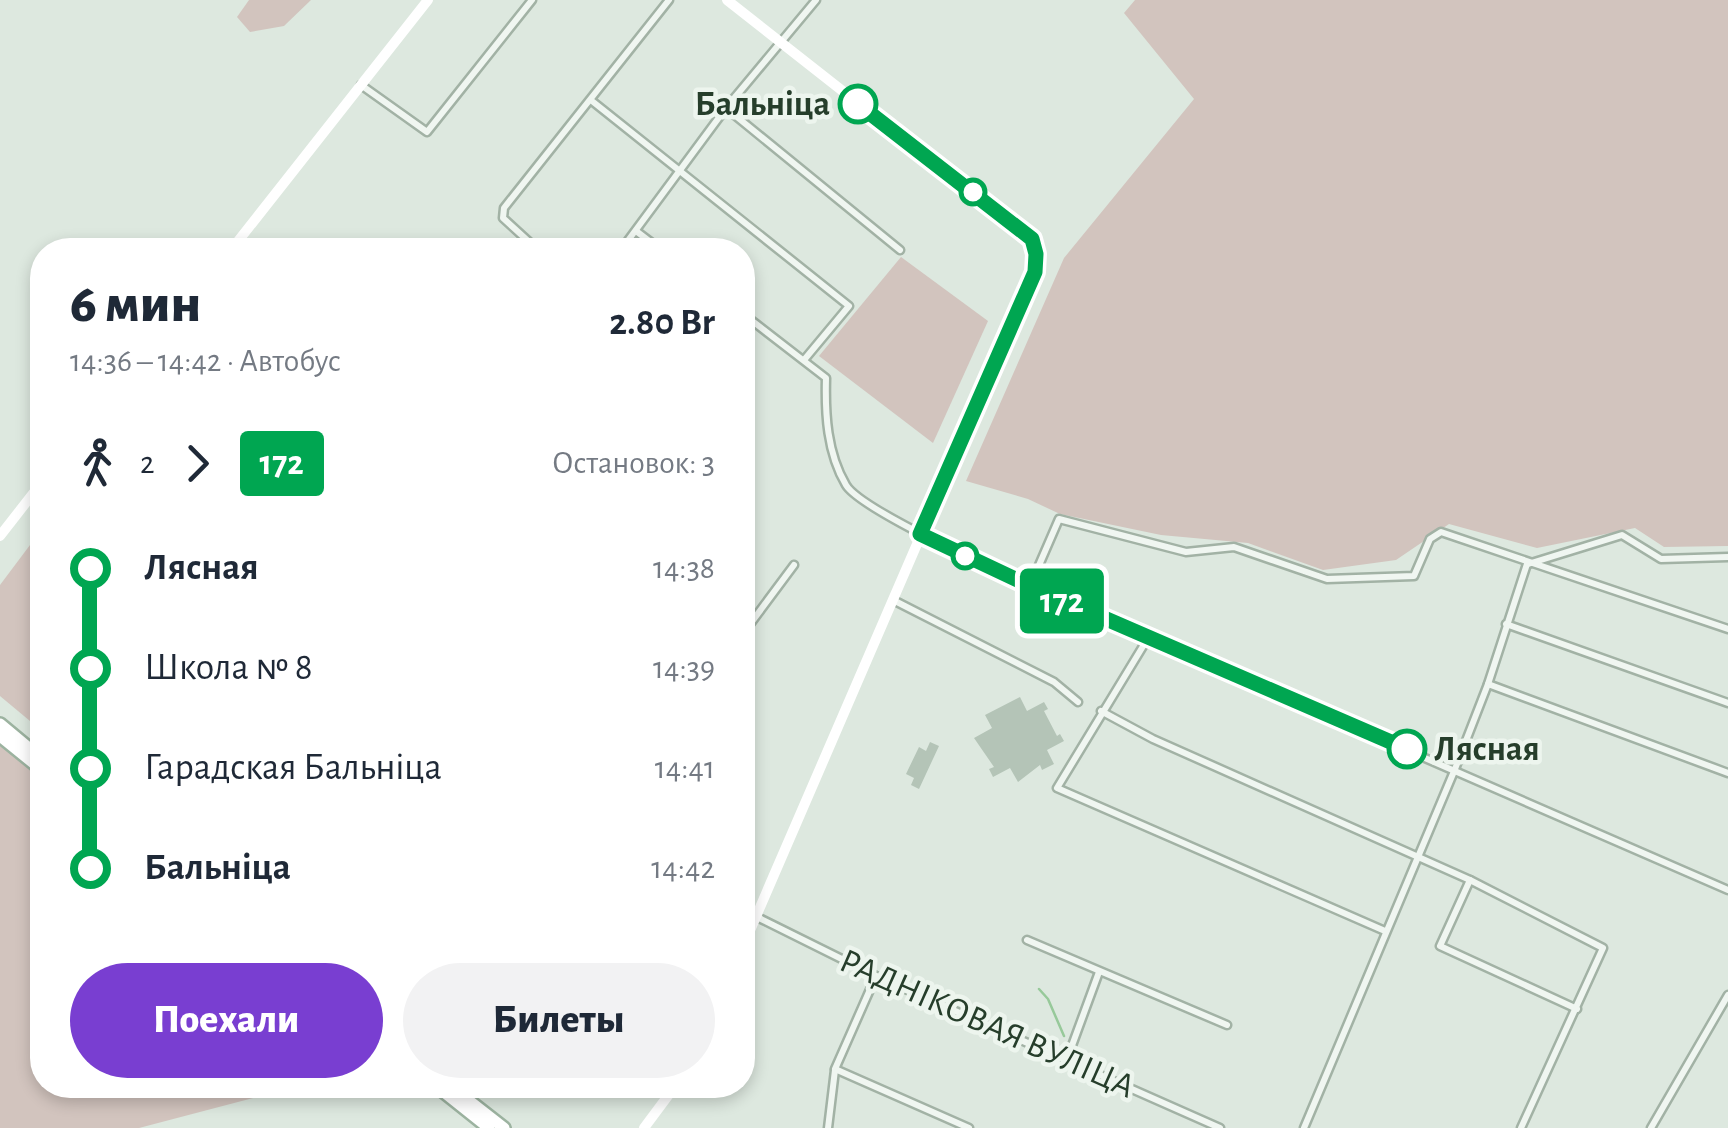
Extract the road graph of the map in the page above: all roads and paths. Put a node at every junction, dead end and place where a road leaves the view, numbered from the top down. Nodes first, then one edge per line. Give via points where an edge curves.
1 (428, 0) edge
2 (532, 0) edge
3 (669, 0) edge
4 (727, 0) edge
5 (816, 0) edge
6 (780, 45) junction
7 (360, 85) junction
8 (592, 101) junction
9 (726, 108) junction
10 (680, 170) junction
11 (636, 231) junction
12 (241, 238) edge
13 (523, 238) edge
14 (630, 238) edge
15 (645, 238) edge
16 (900, 250) dead end
17 (755, 323) edge
18 (804, 360) junction
19 (30, 497) edge
20 (920, 534) junction
21 (0, 536) edge
22 (1728, 557) edge
23 (794, 564) dead end
24 (1527, 564) junction
25 (1030, 586) junction
26 (894, 602) junction
27 (755, 617) edge
28 (1506, 624) junction
29 (1728, 629) edge
30 (1148, 638) junction
31 (1488, 684) junction
32 (1078, 702) dead end
33 (1728, 704) edge
34 (1101, 712) junction
35 (0, 724) edge
36 (0, 736) edge
37 (30, 749) edge
38 (30, 760) edge
39 (1455, 769) junction
40 (1728, 773) edge
41 (1419, 856) junction
42 (1470, 880) junction
43 (1728, 890) edge
44 (756, 916) joint
45 (1386, 931) junction
46 (1028, 940) dead end
47 (1099, 972) junction
48 (876, 976) junction
49 (1728, 995) edge
50 (1578, 1010) junction
51 (1226, 1025) dead end
52 (1064, 1059) junction
53 (834, 1069) junction
54 (451, 1098) edge
55 (466, 1098) edge
56 (666, 1098) edge
57 (489, 1128) edge
58 (504, 1128) edge
59 (644, 1128) edge
60 (828, 1128) edge
61 (969, 1128) edge
62 (1220, 1128) edge
63 (1304, 1128) edge
64 (1521, 1128) edge
65 (1651, 1128) edge

1 - 7 street
2 - 7 street via 427,132
3 - 8 street
4 - 6 street
5 - 6 street
6 - 9 street
6 - 20 street via 1032,239 1035,272
7 - 12 street
8 - 10 street
8 - 13 street via 504,208 508,226
9 - 10 street
9 - 16 street
10 - 11 street
10 - 18 street via 849,306
11 - 14 street
11 - 15 street
17 - 18 street
18 - 20 street via 826,378 825,423 847,488
19 - 21 street
20 - 25 street
20 - 26 street
22 - 24 street via 1661,559 1622,535
23 - 27 street
24 - 25 street via 1441,532 1430,539 1414,576 1327,579 1234,548 1186,552 1059,520
24 - 28 street
24 - 29 street
25 - 30 street
26 - 32 street via 1054,682
26 - 44 street
28 - 31 street
28 - 33 street
30 - 34 street
30 - 39 street
31 - 39 street
31 - 40 street
34 - 41 street
34 - 45 street via 1057,788
35 - 37 main road
36 - 38 main road
39 - 41 street
39 - 43 street
41 - 42 street
41 - 45 street
42 - 50 street via 1603,948
42 - 50 street via 1440,946
44 - 48 street, РАДНІКОВАЯ ВУЛІЦА
45 - 63 street
46 - 47 street
47 - 51 street
47 - 52 street
48 - 52 street, РАДНІКОВАЯ ВУЛІЦА
48 - 53 street
49 - 65 street
50 - 64 street
52 - 62 street, РАДНІКОВАЯ ВУЛІЦА
53 - 60 street
53 - 61 street
54 - 57 main road
55 - 58 main road
56 - 59 street

